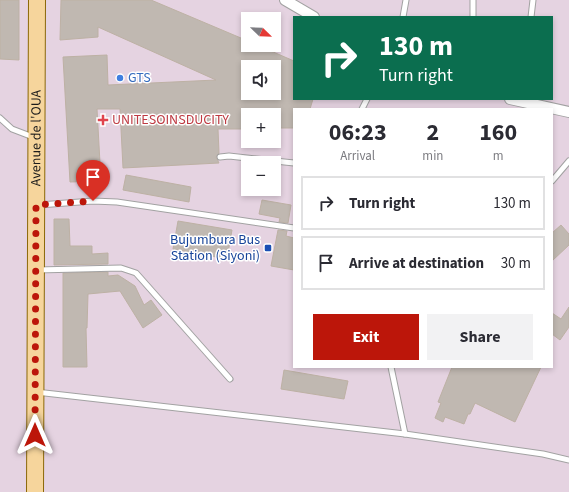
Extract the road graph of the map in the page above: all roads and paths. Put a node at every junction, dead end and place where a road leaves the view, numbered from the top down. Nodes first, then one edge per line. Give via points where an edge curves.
1 (37, 0) edge
2 (285, 0) edge
3 (406, 0) edge
4 (473, 0) edge
5 (532, 0) edge
6 (312, 16) edge
7 (403, 16) edge
8 (473, 16) edge
9 (531, 16) edge
10 (528, 101) edge
11 (569, 112) edge
12 (0, 118) edge
13 (36, 138) junction
14 (220, 157) dead end
15 (569, 160) edge
16 (293, 163) edge
17 (553, 178) edge
18 (36, 205) junction
19 (293, 228) edge
20 (36, 270) junction
21 (390, 368) edge
22 (230, 379) dead end
23 (35, 392) junction
24 (405, 434) junction
25 (569, 460) edge
26 (35, 492) edge

1 - 13 main road, Avenue de l'OUA
2 - 6 street
3 - 7 lane
4 - 8 lane
5 - 9 lane
10 - 11 street
12 - 13 lane via 12,129
13 - 18 main road, Avenue de l'OUA
14 - 16 lane
15 - 17 lane
18 - 19 lane via 117,202
18 - 20 main road, Avenue de l'OUA
20 - 22 lane via 121,268 136,273
20 - 23 main road, Avenue de l'OUA
21 - 24 lane
23 - 24 lane
23 - 26 main road, Avenue de l'OUA
24 - 25 lane

